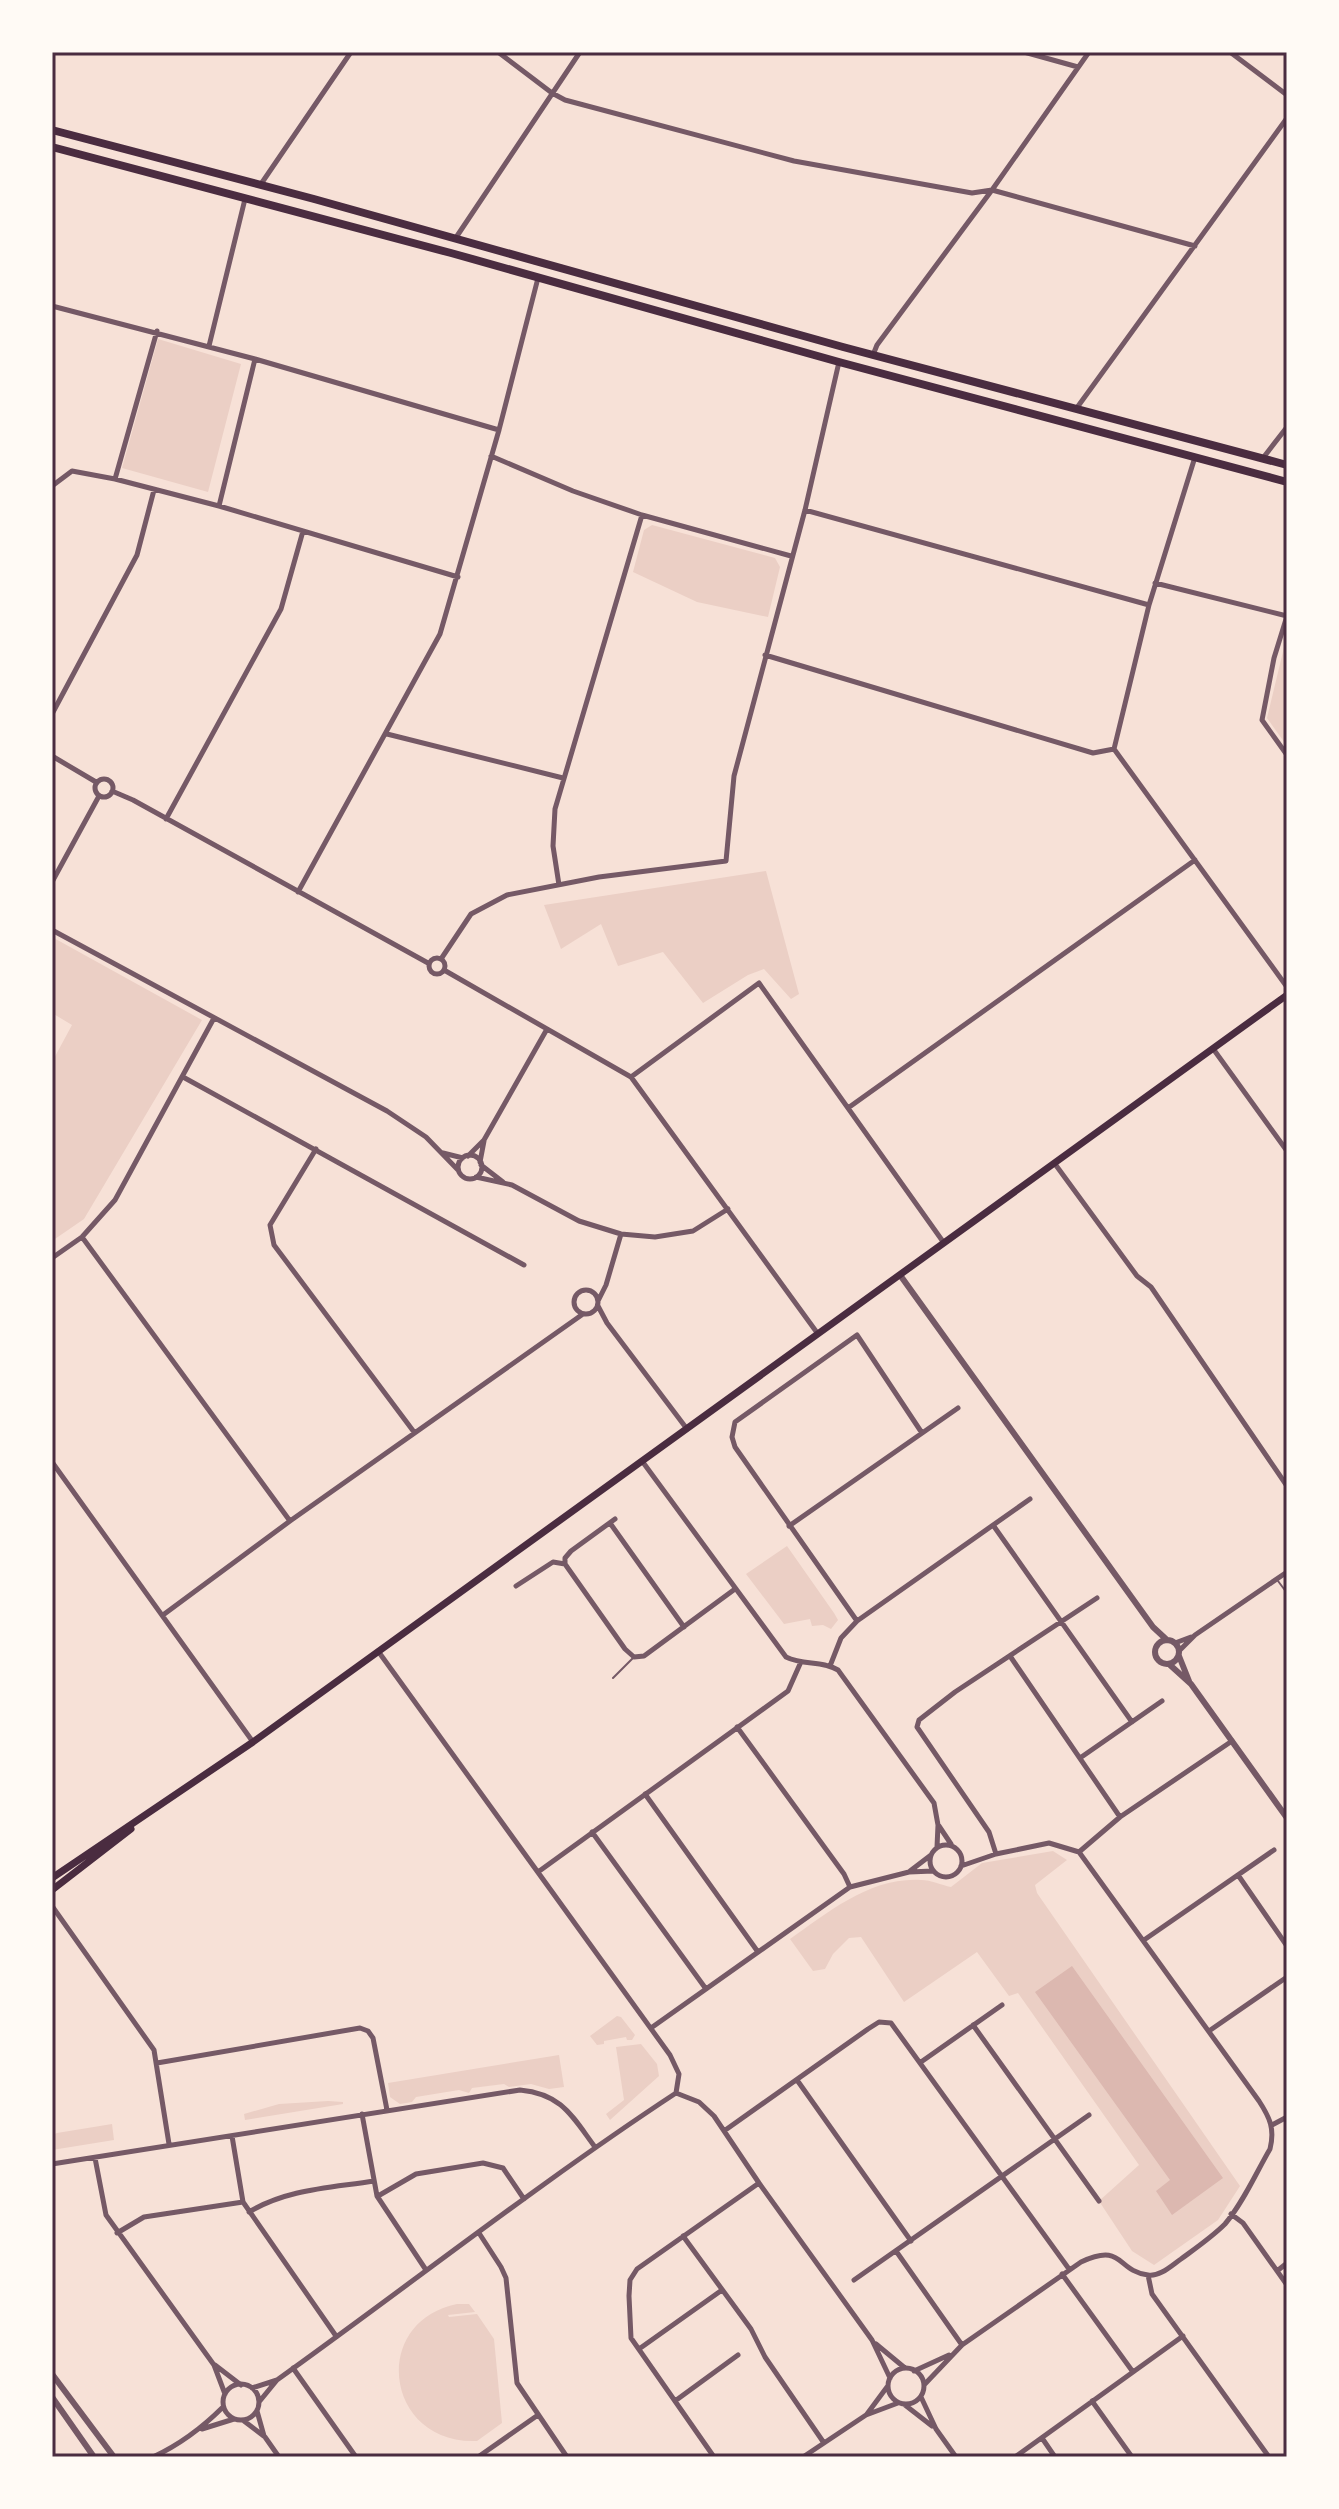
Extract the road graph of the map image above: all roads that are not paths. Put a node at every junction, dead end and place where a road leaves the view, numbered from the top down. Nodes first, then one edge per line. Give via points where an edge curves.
1 (351, 52) edge
2 (498, 52) edge
3 (580, 52) edge
4 (1024, 52) edge
5 (1089, 52) edge
6 (1230, 52) edge
7 (1078, 67) junction
8 (552, 93) junction
9 (1287, 95) edge
10 (1287, 118) edge
11 (52, 130) edge
12 (52, 147) edge
13 (249, 182) junction
14 (261, 185) junction
15 (992, 190) junction
16 (245, 199) junction
17 (256, 202) junction
18 (455, 239) junction
19 (1195, 246) junction
20 (451, 253) junction
21 (541, 263) junction
22 (538, 277) junction
23 (52, 306) edge
24 (157, 331) junction
25 (209, 346) junction
26 (843, 347) junction
27 (873, 355) junction
28 (255, 359) junction
29 (839, 362) junction
30 (870, 370) junction
31 (1076, 410) junction
32 (1071, 425) junction
33 (1287, 427) edge
34 (499, 430) junction
35 (1198, 442) junction
36 (491, 456) junction
37 (1195, 456) junction
38 (1262, 459) junction
39 (1287, 465) edge
40 (1259, 474) junction
41 (115, 479) junction
42 (1287, 482) edge
43 (52, 486) edge
44 (154, 490) junction
45 (219, 506) junction
46 (805, 510) junction
47 (642, 515) junction
48 (303, 531) junction
49 (791, 556) junction
50 (458, 577) junction
51 (1155, 583) junction
52 (1149, 605) junction
53 (1287, 616) edge
54 (765, 655) junction
55 (52, 714) edge
56 (387, 734) junction
57 (1114, 749) junction
58 (1287, 755) edge
59 (52, 756) edge
60 (563, 778) junction
61 (96, 782) junction
62 (112, 791) junction
63 (99, 796) junction
64 (166, 819) junction
65 (1195, 860) junction
66 (52, 882) edge
67 (559, 885) junction
68 (298, 892) junction
69 (52, 930) edge
70 (441, 959) junction
71 (428, 963) junction
72 (444, 970) junction
73 (1287, 987) edge
74 (1287, 995) edge
75 (214, 1018) junction
76 (547, 1029) junction
77 (1214, 1050) junction
78 (183, 1077) junction
79 (631, 1077) junction
80 (848, 1108) junction
81 (484, 1140) junction
82 (316, 1149) junction
83 (1287, 1151) edge
84 (442, 1153) junction
85 (465, 1157) junction
86 (480, 1163) junction
87 (1055, 1164) junction
88 (458, 1170) junction
89 (476, 1177) junction
90 (503, 1183) junction
91 (728, 1209) junction
92 (621, 1234) junction
93 (82, 1237) junction
94 (944, 1243) junction
95 (52, 1258) edge
96 (524, 1265) dead end
97 (900, 1275) junction
98 (606, 1285) junction
99 (587, 1290) junction
100 (598, 1303) junction
101 (575, 1307) junction
102 (586, 1314) junction
103 (569, 1323) junction
104 (607, 1323) junction
105 (818, 1334) junction
106 (958, 1408) dead end
107 (687, 1429) junction
108 (414, 1433) junction
109 (922, 1433) junction
110 (642, 1461) junction
111 (52, 1462) edge
112 (1287, 1486) edge
113 (1030, 1499) dead end
114 (290, 1521) junction
115 (993, 1525) junction
116 (789, 1526) junction
117 (565, 1564) junction
118 (1287, 1572) edge
119 (1277, 1579) junction
120 (516, 1586) dead end
121 (735, 1589) junction
122 (1287, 1593) edge
123 (1097, 1598) dead end
124 (163, 1615) junction
125 (857, 1621) junction
126 (1060, 1622) junction
127 (684, 1627) junction
128 (1153, 1627) junction
129 (1195, 1635) junction
130 (1167, 1640) junction
131 (1175, 1643) junction
132 (1155, 1649) junction
133 (378, 1651) junction
134 (1179, 1653) junction
135 (1010, 1656) junction
136 (634, 1657) junction
137 (800, 1664) junction
138 (1170, 1665) junction
139 (830, 1666) junction
140 (613, 1678) dead end
141 (1191, 1684) junction
142 (1162, 1701) dead end
143 (1132, 1722) junction
144 (737, 1727) junction
145 (1232, 1741) junction
146 (253, 1742) junction
147 (1080, 1758) junction
148 (645, 1794) junction
149 (167, 1801) junction
150 (1120, 1817) junction
151 (1287, 1818) edge
152 (938, 1825) junction
153 (592, 1832) junction
154 (952, 1846) junction
155 (937, 1847) junction
156 (1274, 1850) dead end
157 (959, 1852) junction
158 (1079, 1852) junction
159 (996, 1854) junction
160 (931, 1855) junction
161 (977, 1859) junction
162 (961, 1866) junction
163 (933, 1871) junction
164 (538, 1872) junction
165 (909, 1872) junction
166 (1238, 1875) junction
167 (52, 1878) edge
168 (850, 1887) junction
169 (52, 1890) edge
170 (52, 1906) edge
171 (1144, 1940) junction
172 (1287, 1946) edge
173 (758, 1952) junction
174 (1287, 1977) edge
175 (706, 1989) junction
176 (1002, 2005) dead end
177 (973, 2025) junction
178 (651, 2028) junction
179 (1209, 2031) junction
180 (921, 2062) junction
181 (157, 2063) junction
182 (797, 2080) junction
183 (676, 2093) junction
184 (387, 2110) junction
185 (362, 2114) junction
186 (1089, 2115) dead end
187 (1287, 2117) edge
188 (1272, 2125) junction
189 (724, 2131) junction
190 (232, 2136) junction
191 (1055, 2139) junction
192 (169, 2144) junction
193 (595, 2147) junction
194 (95, 2158) junction
195 (52, 2164) edge
196 (1004, 2176) junction
197 (374, 2181) junction
198 (759, 2183) junction
199 (377, 2196) junction
200 (524, 2199) junction
201 (1099, 2201) dead end
202 (243, 2202) junction
203 (249, 2212) junction
204 (1231, 2214) junction
205 (117, 2233) junction
206 (479, 2233) junction
207 (683, 2236) junction
208 (911, 2241) junction
209 (896, 2251) junction
210 (1287, 2263) edge
211 (1069, 2269) junction
212 (426, 2270) junction
213 (1277, 2271) junction
214 (1062, 2274) junction
215 (1148, 2275) junction
216 (854, 2280) dead end
217 (1287, 2285) edge
218 (722, 2290) junction
219 (336, 2336) junction
220 (1183, 2336) junction
221 (872, 2340) junction
222 (962, 2345) junction
223 (639, 2349) junction
224 (953, 2353) junction
225 (738, 2355) dead end
226 (214, 2365) junction
227 (293, 2368) junction
228 (905, 2368) junction
229 (914, 2371) junction
230 (1133, 2372) junction
231 (52, 2374) edge
232 (890, 2378) junction
233 (277, 2380) junction
234 (241, 2385) junction
235 (924, 2385) junction
236 (888, 2386) junction
237 (252, 2388) junction
238 (225, 2394) junction
239 (921, 2396) junction
240 (52, 2397) edge
241 (675, 2401) junction
242 (1092, 2401) junction
243 (259, 2402) junction
244 (901, 2404) junction
245 (224, 2407) junction
246 (257, 2410) junction
247 (538, 2415) junction
248 (866, 2415) junction
249 (234, 2419) junction
250 (243, 2420) junction
251 (201, 2429) junction
252 (936, 2429) junction
253 (265, 2437) junction
254 (1042, 2438) junction
255 (824, 2443) junction
256 (175, 2447) junction
257 (94, 2457) edge
258 (114, 2457) edge
259 (153, 2457) edge
260 (165, 2457) edge
261 (279, 2457) edge
262 (356, 2457) edge
263 (478, 2457) edge
264 (567, 2457) edge
265 (714, 2457) edge
266 (803, 2457) edge
267 (956, 2457) edge
268 (1015, 2457) edge
269 (1055, 2457) edge
270 (1132, 2457) edge
271 (1269, 2457) edge

1 - 14 street
2 - 8 street
3 - 8 street
4 - 7 street
5 - 7 street
6 - 9 street
7 - 15 street
8 - 15 street via 794,161 972,193
8 - 18 street
10 - 19 street
11 - 13 highway
12 - 16 highway
13 - 14 highway
13 - 16 highway
14 - 17 highway
14 - 18 highway
15 - 19 street
15 - 27 street
16 - 17 highway
16 - 25 street
17 - 20 highway
18 - 20 highway
18 - 21 highway
19 - 31 street
20 - 22 highway
21 - 22 highway
21 - 26 highway
22 - 29 highway
22 - 34 street
23 - 24 street
24 - 25 street
24 - 41 street
25 - 28 street
26 - 27 highway
26 - 29 highway
27 - 30 highway
27 - 31 highway
28 - 34 street
28 - 45 street
29 - 30 highway
29 - 46 street
30 - 32 highway
31 - 32 highway
31 - 35 highway
32 - 37 highway
33 - 38 street
34 - 36 street
35 - 37 highway
35 - 38 highway
36 - 47 street
36 - 50 street
37 - 40 highway
37 - 51 street
38 - 39 highway
38 - 40 highway
40 - 42 highway
41 - 43 street via 72,471
41 - 44 street
44 - 45 street
44 - 55 street via 137,555
45 - 48 street
46 - 49 street
46 - 52 street
47 - 49 street
47 - 60 street
48 - 50 street
48 - 64 street via 281,609
49 - 54 street
50 - 56 street via 440,634
51 - 52 street
51 - 53 street
52 - 57 street
53 - 58 street via 1262,720
54 - 57 street via 1093,753
54 - 67 street via 734,776 726,861
56 - 60 street
56 - 68 street
57 - 65 street
59 - 61 street
60 - 67 street via 553,846
61 - 62 street via 108,780
61 - 63 street
62 - 63 street
62 - 64 street
63 - 66 street
64 - 68 street
65 - 73 street
65 - 80 street
67 - 70 street via 507,895 471,914
68 - 71 street
69 - 75 street
70 - 71 street
70 - 72 street
71 - 72 street via 434,974
72 - 76 street
74 - 77 main road
75 - 78 street
75 - 84 street via 387,1111
76 - 79 street
76 - 81 street
77 - 83 street
77 - 87 main road
78 - 82 street
78 - 93 street via 115,1200
79 - 80 street via 759,983
79 - 91 street
80 - 94 street
81 - 85 street
81 - 86 street
82 - 96 street
82 - 108 street via 270,1225 274,1245
84 - 85 street
84 - 88 street
85 - 86 street
85 - 88 street
86 - 89 street
86 - 90 street
87 - 94 main road
87 - 112 street via 1137,1276 1151,1287
88 - 89 street via 465,1178
89 - 90 street
90 - 92 street via 579,1221
91 - 92 street via 693,1231 655,1237
91 - 105 street
92 - 98 street
93 - 95 street
93 - 114 street
94 - 97 main road
97 - 105 main road
97 - 128 street
98 - 99 street
98 - 100 street
99 - 100 street
99 - 101 street via 575,1297
100 - 102 street
100 - 104 street
101 - 102 street
101 - 103 street
102 - 103 street
102 - 104 street
103 - 108 street
104 - 107 street
105 - 107 main road
106 - 109 street
107 - 110 main road
108 - 114 street
109 - 116 street
109 - 116 street via 857,1335 735,1422 735,1447
110 - 121 street
110 - 133 main road
111 - 124 street
113 - 115 street
114 - 124 street
115 - 125 street
115 - 126 street
116 - 125 street
117 - 120 street via 544,1566
117 - 127 street via 571,1551 613,1521
117 - 136 street
118 - 119 street
119 - 122 lane
119 - 129 street
121 - 127 street
121 - 137 street via 786,1657
123 - 126 street
124 - 146 street
125 - 139 street via 841,1638
126 - 135 street
126 - 143 street
127 - 136 street via 644,1656
128 - 130 street
128 - 132 street
129 - 131 street
129 - 134 street
130 - 131 street
130 - 132 street
131 - 134 street
132 - 138 street via 1157,1660
133 - 146 main road
133 - 164 street
134 - 138 street
134 - 141 street
135 - 147 street
135 - 159 street via 924,1716 917,1727 989,1832
136 - 140 lane
137 - 139 street
137 - 144 street via 788,1691
138 - 141 street
139 - 152 street via 934,1803
141 - 145 street
142 - 143 street
143 - 147 street
144 - 148 street
144 - 168 street
145 - 150 street
145 - 151 street
146 - 149 main road
147 - 150 street
148 - 153 street
148 - 173 street
149 - 167 main road
149 - 169 main road
150 - 158 street
152 - 154 street
152 - 155 street
153 - 164 street
153 - 175 street
154 - 155 street
154 - 157 street
155 - 160 street
156 - 166 street
157 - 161 street
157 - 162 street
158 - 159 street via 1049,1843
158 - 171 street
159 - 161 street
160 - 163 street
160 - 165 street
161 - 162 street
162 - 163 street via 949,1877
163 - 165 street
164 - 178 street
165 - 168 street
166 - 171 street
166 - 172 street
168 - 173 street
170 - 181 street via 148,2041
171 - 179 street
173 - 175 street
174 - 179 street
175 - 178 street
176 - 177 street
177 - 180 street
177 - 191 street
178 - 183 street via 679,2074
179 - 188 street
180 - 182 street via 885,2021
180 - 196 street
181 - 184 street via 360,2028 373,2038
181 - 192 street
182 - 189 street
182 - 208 street
183 - 189 street via 699,2102
183 - 193 street
184 - 185 street
184 - 193 street via 536,2091 566,2107
185 - 190 street
185 - 197 street
186 - 191 street
187 - 188 street
188 - 204 street via 1270,2149
189 - 198 street
190 - 192 street
190 - 202 street
191 - 196 street
191 - 201 street
192 - 194 street
193 - 200 street
194 - 195 street
194 - 205 street via 103,2204
196 - 208 street
196 - 211 street
197 - 199 street
197 - 203 street via 288,2194
198 - 207 street
198 - 221 street
199 - 200 street via 410,2176 483,2163 503,2168
199 - 212 street
200 - 206 street
202 - 203 street
202 - 205 street via 144,2217
203 - 219 street
204 - 213 street
204 - 215 street via 1217,2232 1157,2275
205 - 226 street
206 - 212 street
206 - 247 street via 506,2278 517,2383
207 - 218 street
207 - 223 street via 630,2280 631,2338
208 - 209 street
209 - 216 street
209 - 222 street
210 - 213 street
211 - 214 street
211 - 215 street via 1109,2254
212 - 219 street
213 - 217 street
214 - 222 street
214 - 230 street
215 - 220 street via 1152,2294
218 - 223 street
218 - 255 street
219 - 227 street
220 - 230 street
220 - 271 street
221 - 228 street
221 - 232 street
222 - 224 street
223 - 241 street
224 - 229 street
224 - 235 street
225 - 241 street
226 - 234 street
226 - 238 street
227 - 233 street
227 - 262 street
228 - 229 street
228 - 232 street
229 - 235 street
230 - 242 street
231 - 258 street
232 - 236 street
233 - 237 street
233 - 243 street
234 - 237 street
234 - 238 street
235 - 239 street
236 - 244 street via 890,2396
236 - 248 street
237 - 243 street
238 - 245 street
239 - 244 street
239 - 252 street
240 - 257 street
241 - 265 street
242 - 254 street
242 - 270 street
243 - 246 street
244 - 248 street
244 - 252 street
245 - 249 street
245 - 251 street
246 - 250 street
246 - 253 street
247 - 263 street
247 - 264 street
248 - 255 street
249 - 250 street
249 - 251 street
250 - 253 street
251 - 256 street
252 - 267 street
253 - 261 street
254 - 268 street
254 - 269 street
255 - 266 street
256 - 259 street
256 - 260 street

